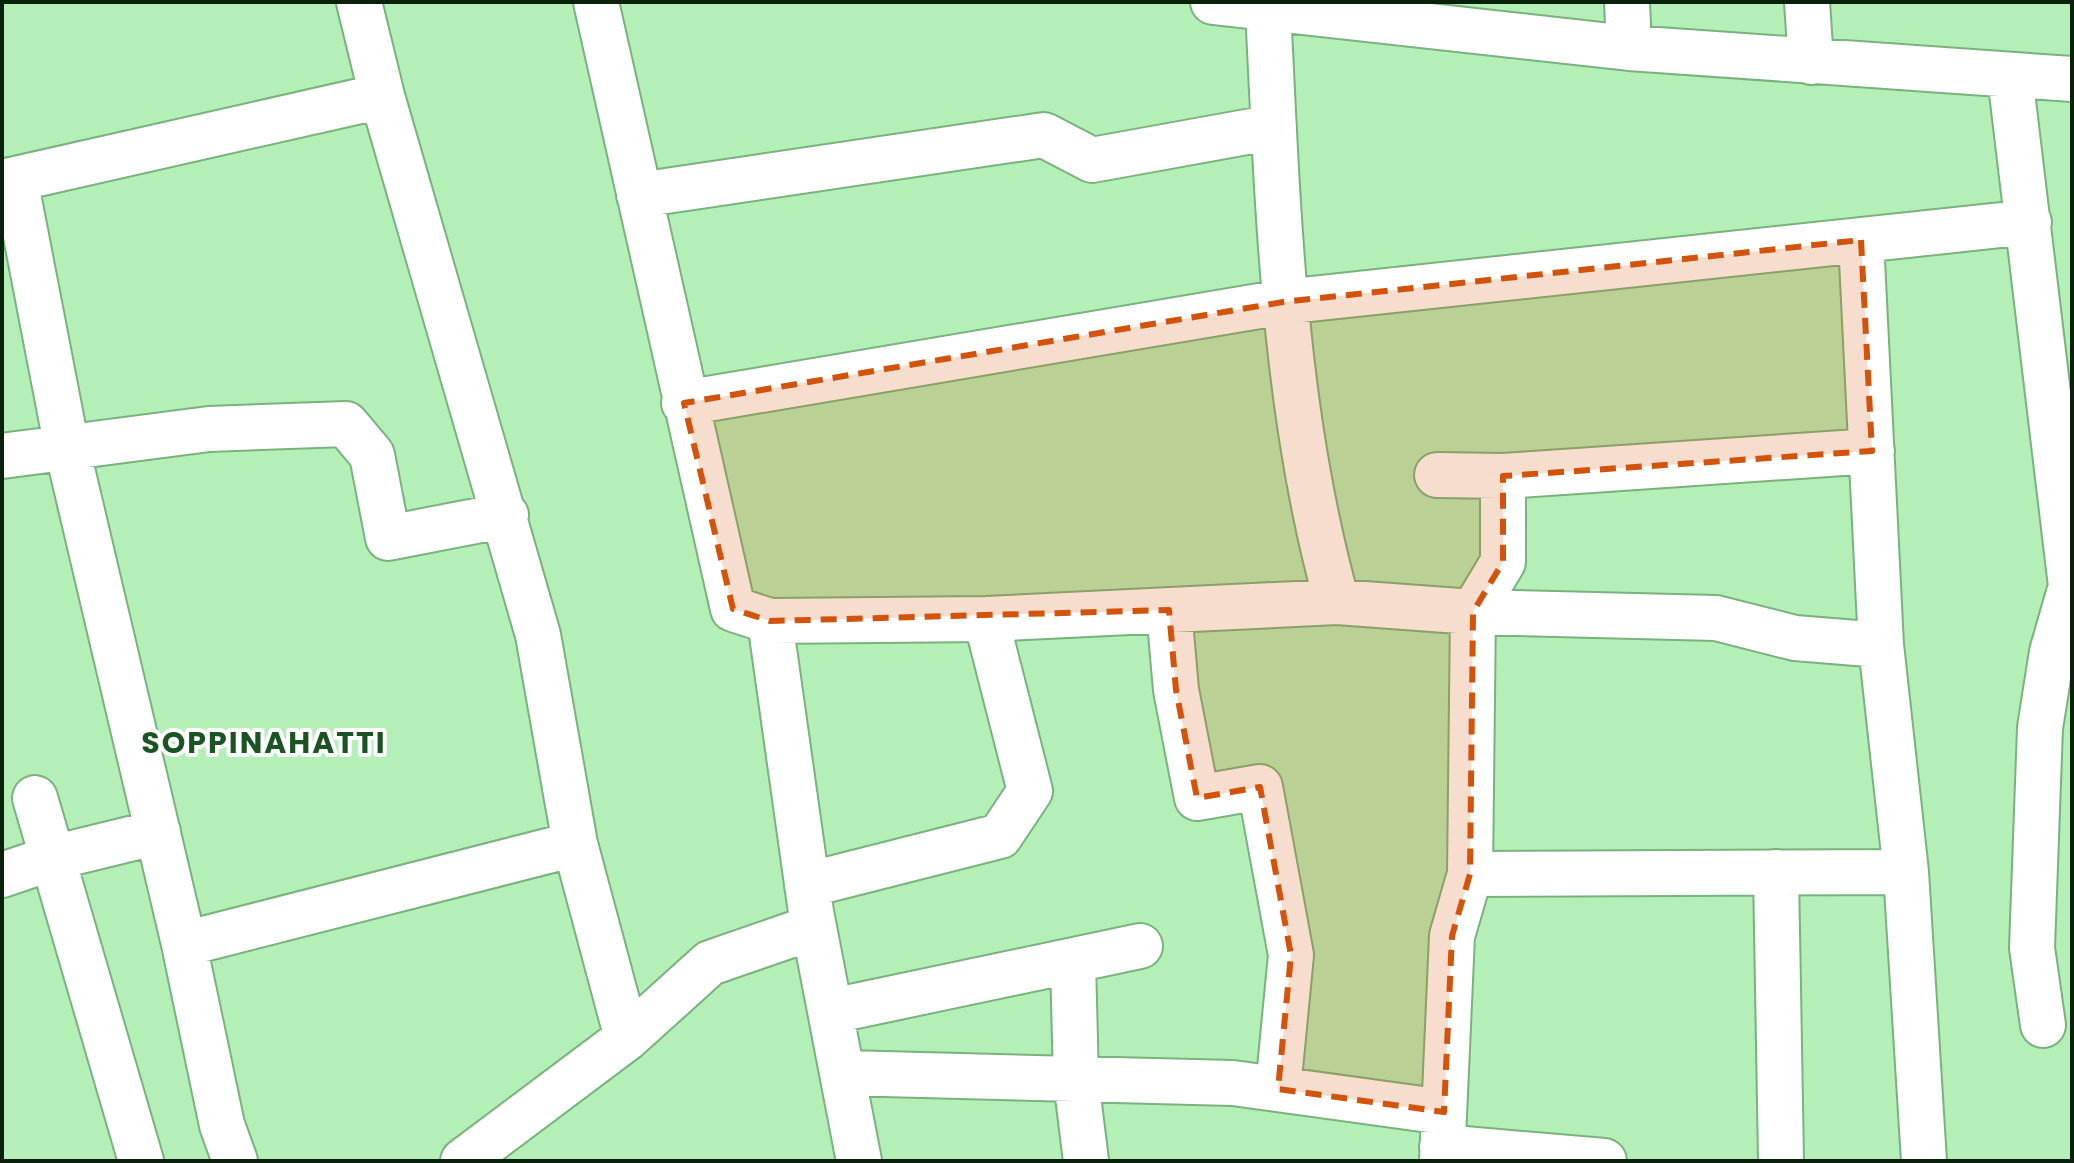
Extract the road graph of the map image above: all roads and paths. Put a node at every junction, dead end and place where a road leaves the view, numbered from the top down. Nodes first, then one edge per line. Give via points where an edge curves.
1 (359, 2) edge
2 (596, 2) edge
3 (1627, 2) edge
4 (1807, 2) edge
5 (1217, 3) edge
6 (1268, 9) junction
7 (1442, 15) edge
8 (1629, 48) junction
9 (1811, 62) junction
10 (2010, 76) junction
11 (2072, 79) edge
12 (382, 96) junction
13 (1274, 127) junction
14 (8, 181) edge
15 (639, 195) junction
16 (2029, 222) junction
17 (1861, 240) junction
18 (1283, 302) junction
19 (684, 403) junction
20 (67, 448) junction
21 (1872, 451) junction
22 (2, 456) edge
23 (1437, 475) dead end
24 (1503, 476) junction
25 (506, 515) junction
26 (1337, 602) junction
27 (1169, 610) junction
28 (1473, 612) junction
29 (986, 619) junction
30 (770, 621) junction
31 (1881, 645) junction
32 (35, 798) dead end
33 (158, 832) junction
34 (575, 844) junction
35 (52, 858) junction
36 (1776, 872) junction
37 (1906, 872) junction
38 (1470, 874) junction
39 (2, 875) edge
40 (807, 885) junction
41 (814, 927) junction
42 (184, 944) junction
43 (1140, 946) dead end
44 (1073, 962) junction
45 (832, 1011) junction
46 (2043, 1025) dead end
47 (627, 1038) junction
48 (845, 1073) junction
49 (1076, 1080) junction
50 (1278, 1089) junction
51 (1443, 1140) edge
52 (141, 1161) edge
53 (235, 1161) edge
54 (463, 1161) edge
55 (859, 1161) edge
56 (1086, 1161) edge
57 (1604, 1161) edge
58 (1781, 1161) edge
59 (1924, 1161) edge

1 - 12 street
2 - 15 street
3 - 8 street
4 - 9 street
5 - 6 street
6 - 7 street
6 - 13 street
7 - 8 street
8 - 9 street
9 - 10 street
10 - 11 street
10 - 16 street
12 - 14 street
12 - 25 street
13 - 15 street via 1092,160 1044,135
13 - 18 street
14 - 20 street
15 - 19 street
16 - 17 street
16 - 46 street via 2071,586 2052,652 2040,728 2032,948
17 - 18 street
17 - 21 street
18 - 19 street
18 - 26 street via 1315,525
19 - 30 street via 733,609
20 - 22 street
20 - 25 street via 209,429 346,424 372,455 388,538
20 - 33 street
21 - 24 street
21 - 31 street
23 - 24 street
24 - 28 street via 1503,562
25 - 34 street via 538,635
26 - 27 street
26 - 28 street
27 - 29 street
27 - 50 street via 1176,690 1197,798 1260,787 1291,955
28 - 31 street via 1716,618 1795,638
28 - 38 street
29 - 30 street
29 - 40 street via 1030,791 1000,836
30 - 40 street
31 - 37 street
32 - 35 street
33 - 35 street
33 - 42 street
34 - 42 street
34 - 47 street
35 - 39 street
35 - 52 street
36 - 37 street
36 - 38 street
36 - 58 street
37 - 59 street
38 - 51 street via 1452,936
40 - 41 street
41 - 45 street
41 - 47 street via 710,963
42 - 53 street via 222,1125
43 - 44 street
44 - 45 street
44 - 49 street
45 - 48 street
47 - 54 street
48 - 49 street
48 - 55 street
49 - 50 street
49 - 56 street
50 - 51 street
51 - 57 street

